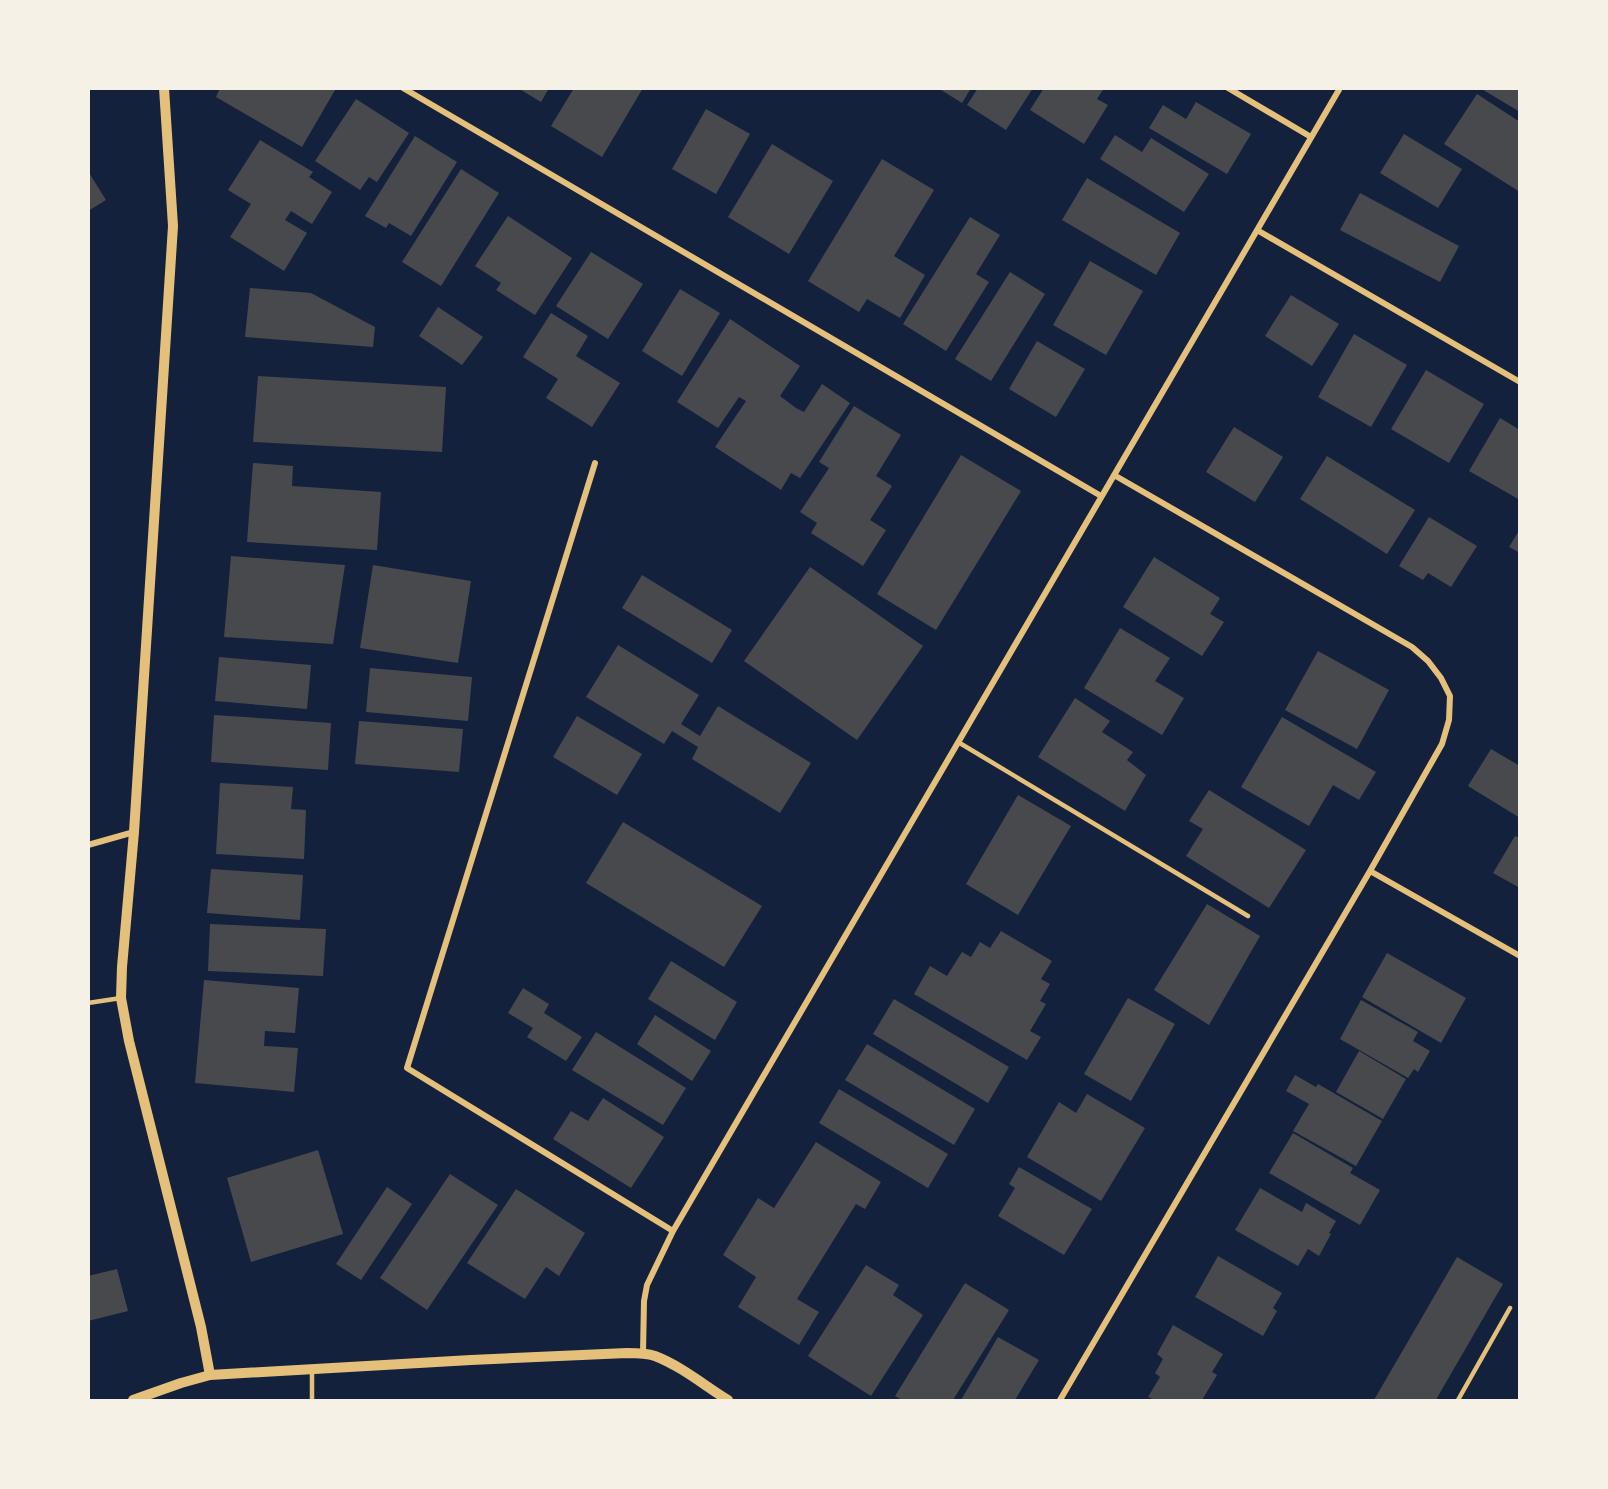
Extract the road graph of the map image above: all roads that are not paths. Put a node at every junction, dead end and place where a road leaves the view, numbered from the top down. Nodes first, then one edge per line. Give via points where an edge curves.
1 (164, 88) edge
2 (403, 88) edge
3 (1228, 88) edge
4 (1340, 88) edge
5 (1311, 136) junction
6 (1257, 230) junction
7 (1520, 382) edge
8 (595, 463) dead end
9 (1114, 475) junction
10 (1101, 496) junction
11 (958, 742) junction
12 (135, 832) junction
13 (88, 845) edge
14 (1370, 871) junction
15 (1248, 916) dead end
16 (1520, 956) edge
17 (121, 998) junction
18 (88, 1004) edge
19 (673, 1231) junction
20 (1510, 1308) dead end
21 (643, 1353) junction
22 (312, 1368) junction
23 (210, 1375) junction
24 (133, 1401) edge
25 (312, 1401) edge
26 (728, 1401) edge
27 (1060, 1401) edge
28 (1458, 1401) edge

1 - 12 street via 173,226
2 - 10 street
3 - 5 street
4 - 5 street
5 - 6 street
6 - 7 street
6 - 9 street
8 - 19 street via 407,1068
9 - 10 street
9 - 14 street via 1412,647 1441,678 1450,696 1442,744
10 - 11 street
11 - 15 lane
11 - 19 street
12 - 13 street
12 - 17 street
14 - 16 street
14 - 27 street
17 - 18 lane
17 - 23 street
19 - 21 street via 647,1285
20 - 28 lane
21 - 22 street
21 - 26 street via 668,1363
22 - 23 street
22 - 25 lane
23 - 24 street

